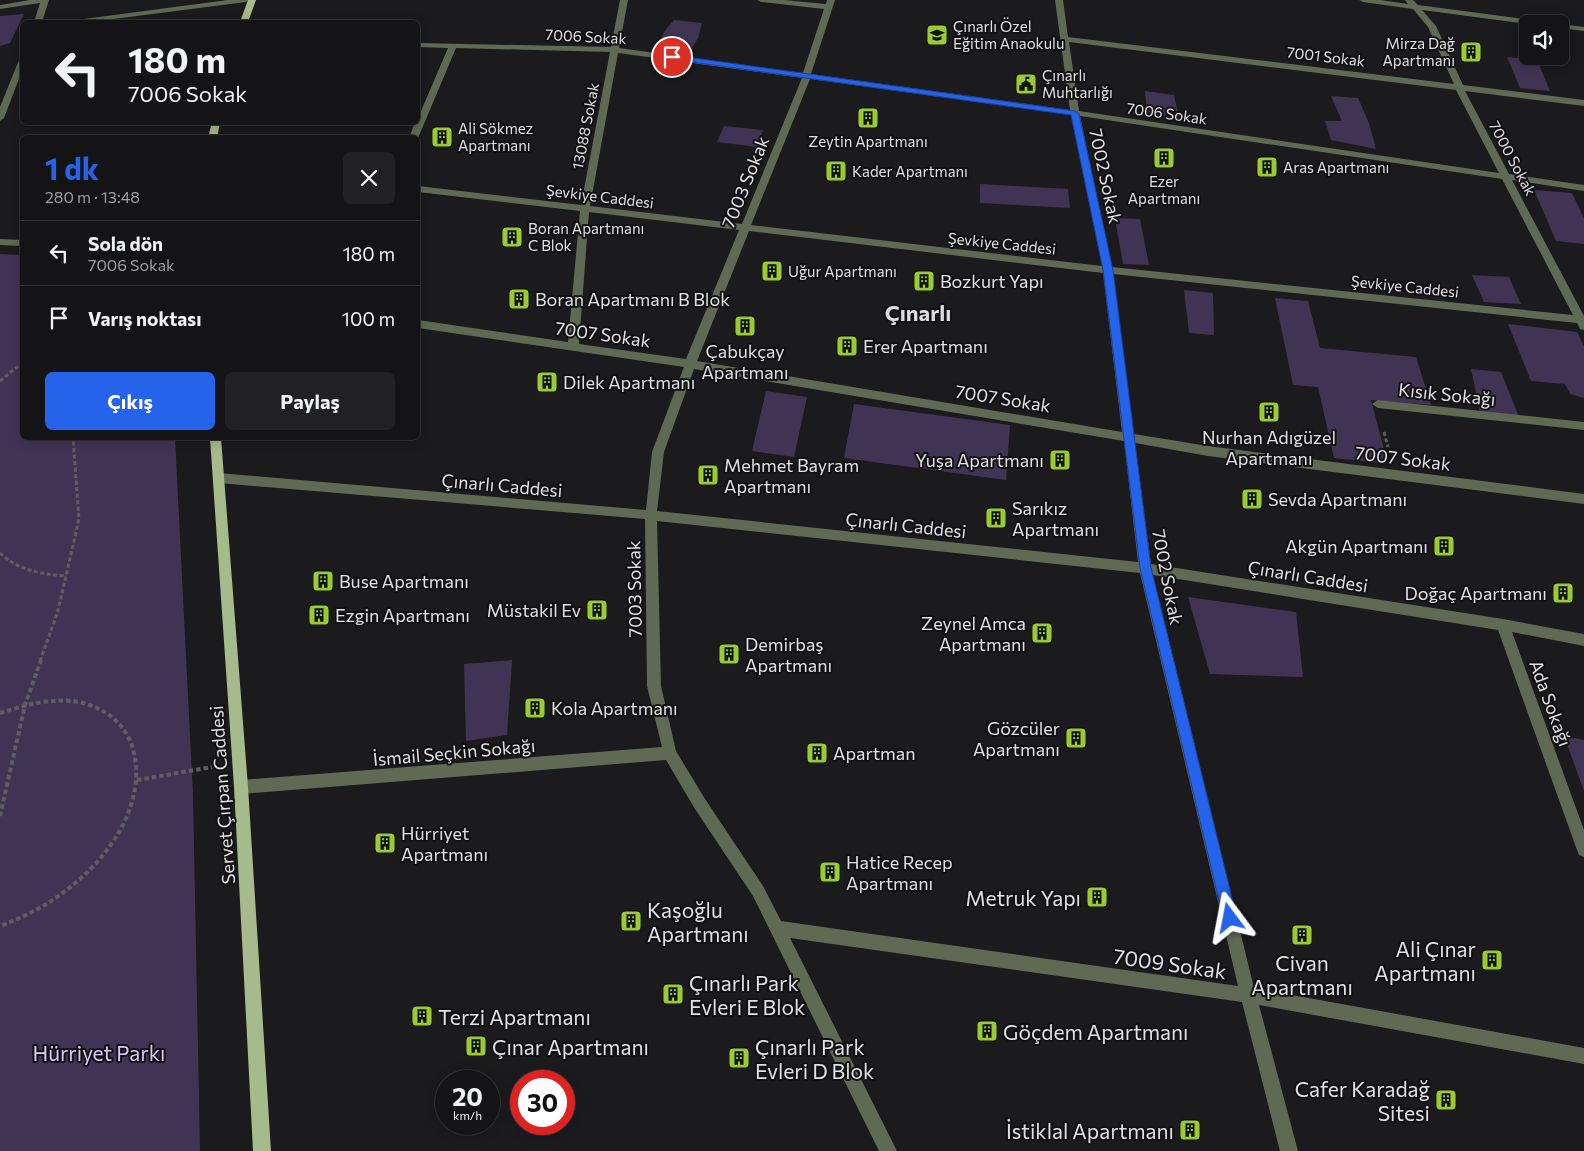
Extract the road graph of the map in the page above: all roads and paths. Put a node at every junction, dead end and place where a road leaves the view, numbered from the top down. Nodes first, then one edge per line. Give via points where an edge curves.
1 (45, 0) edge
2 (246, 0) edge
3 (252, 0) edge
4 (624, 0) edge
5 (761, 0) edge
6 (1059, 0) edge
7 (1363, 0) edge
8 (1412, 3) edge
9 (830, 4) edge
10 (0, 7) edge
11 (39, 20) edge
12 (91, 20) edge
13 (245, 20) edge
14 (1519, 20) edge
15 (1569, 27) edge
16 (1584, 29) edge
17 (1066, 38) junction
18 (420, 45) edge
19 (453, 46) junction
20 (615, 50) junction
21 (20, 67) edge
22 (807, 75) junction
23 (1459, 86) junction
24 (1584, 103) edge
25 (1075, 114) junction
26 (0, 118) edge
27 (420, 122) edge
28 (1508, 178) junction
29 (1584, 188) edge
30 (420, 189) edge
31 (584, 209) junction
32 (745, 229) junction
33 (0, 242) edge
34 (20, 243) edge
35 (1108, 270) junction
36 (1583, 322) edge
37 (420, 324) edge
38 (573, 348) junction
39 (20, 364) edge
40 (690, 364) junction
41 (0, 382) edge
42 (1378, 404) joint
43 (1584, 426) edge
44 (1129, 436) junction
45 (73, 440) edge
46 (215, 440) edge
47 (1395, 474) junction
48 (219, 478) junction
49 (1584, 499) edge
50 (651, 515) junction
51 (0, 553) edge
52 (1145, 568) junction
53 (66, 576) junction
54 (1503, 625) junction
55 (1584, 640) edge
56 (25, 705) junction
57 (0, 713) edge
58 (670, 753) junction
59 (240, 763) junction
60 (137, 780) junction
61 (242, 787) junction
62 (0, 816) edge
63 (1584, 850) edge
64 (0, 926) edge
65 (777, 928) junction
66 (1248, 995) junction
67 (1584, 1056) edge
68 (262, 1151) edge
69 (888, 1151) edge
70 (1289, 1151) edge

1 - 10 street
1 - 11 street
2 - 12 street
3 - 13 main road
4 - 20 street, 13088 Sokak
5 - 9 street
6 - 17 street, 7002 Sokak
7 - 8 street
8 - 14 street
8 - 23 street, 7000 Sokak via 1432,26
9 - 22 street, 7003 Sokak
15 - 16 street
17 - 23 street, 7001 Sokak
17 - 25 street, 7002 Sokak
18 - 19 street, 7006 Sokak
19 - 20 street, 7006 Sokak
19 - 27 street
20 - 22 street, 7006 Sokak
20 - 31 street, 13088 Sokak
21 - 26 street
22 - 25 street, 7006 Sokak
22 - 32 street, 7003 Sokak
23 - 24 street, 7001 Sokak
23 - 28 street, 7000 Sokak
25 - 28 street, 7006 Sokak
25 - 35 street, 7002 Sokak
28 - 29 street, 7006 Sokak
28 - 36 street, 7000 Sokak
30 - 31 street, Şevkiye Caddesi
31 - 32 street, Şevkiye Caddesi
31 - 38 street, 13088 Sokak
32 - 35 street, Şevkiye Caddesi
32 - 40 street, 7003 Sokak
33 - 34 street
35 - 36 street, Şevkiye Caddesi
35 - 44 street, 7002 Sokak
37 - 38 street, 7007 Sokak
38 - 40 street, 7007 Sokak
39 - 41 path
40 - 44 street, 7007 Sokak
40 - 50 street, 7003 Sokak via 658,452
42 - 43 street, Kısık Sokağı
42 - 47 path, Kısık Sokağı
44 - 47 street, 7007 Sokak via 1208,451
44 - 52 street, 7002 Sokak
45 - 53 path via 79,519
46 - 48 main road, Servet Çırpan Caddesi
47 - 49 street, 7007 Sokak
48 - 50 street, Çınarlı Caddesi
48 - 59 main road, Servet Çırpan Caddesi
50 - 52 street, Çınarlı Caddesi
50 - 58 street, 7003 Sokak via 654,686
51 - 53 path via 11,564 33,573
52 - 54 street, Çınarlı Caddesi
52 - 66 street, 7002 Sokak
53 - 56 path via 58,611
54 - 55 street, Çınarlı Caddesi
54 - 63 street, Ada Sokağı
56 - 57 path
56 - 60 path via 81,703 106,712 125,728 136,752
56 - 62 path
58 - 61 street, İsmail Seçkin Sokağı
58 - 65 street, 7003 Sokak via 758,891
59 - 60 path
59 - 61 main road, Servet Çırpan Caddesi
60 - 64 path via 126,819 101,858 64,894 20,920
61 - 68 main road, Servet Çırpan Caddesi
65 - 66 street, 7009 Sokak
65 - 69 street, 7003 Sokak
66 - 67 street, 7009 Sokak
66 - 70 street, 7002 Sokak

